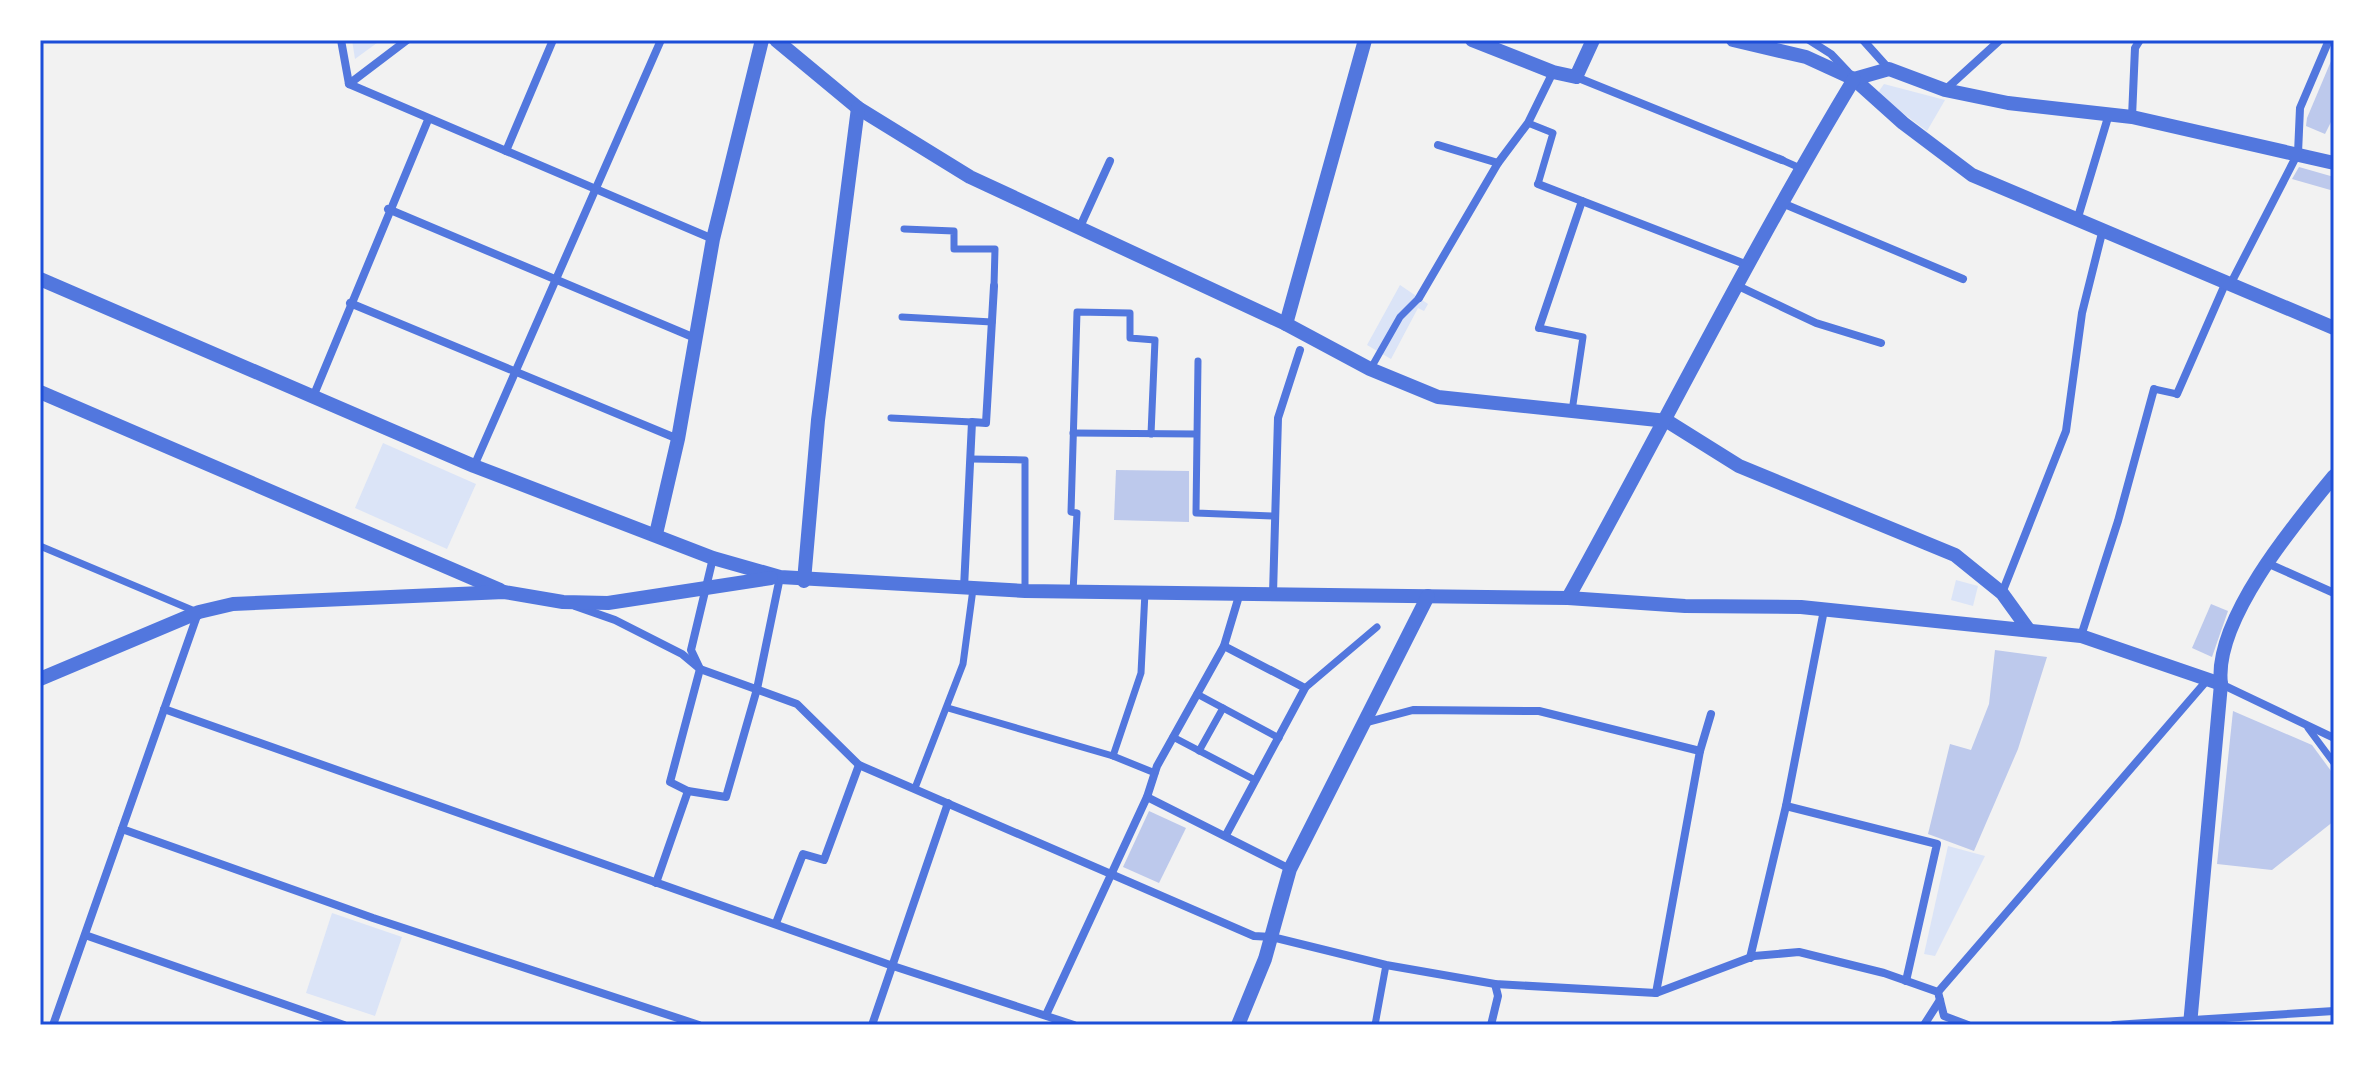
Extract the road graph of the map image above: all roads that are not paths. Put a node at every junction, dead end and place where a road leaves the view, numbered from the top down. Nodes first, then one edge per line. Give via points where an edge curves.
1 (341, 40) edge
2 (407, 40) edge
3 (553, 40) edge
4 (661, 40) edge
5 (762, 40) edge
6 (776, 40) edge
7 (1365, 40) edge
8 (1472, 40) edge
9 (1593, 40) edge
10 (1733, 40) edge
11 (1809, 40) edge
12 (1863, 40) edge
13 (2000, 40) edge
14 (2140, 40) edge
15 (2329, 40) edge
16 (1889, 69) junction
17 (1553, 72) junction
18 (1576, 77) junction
19 (1854, 79) junction
20 (349, 84) junction
21 (1945, 90) junction
22 (858, 108) junction
23 (2109, 114) junction
24 (2132, 117) junction
25 (428, 120) junction
26 (1528, 123) junction
27 (1438, 145) dead end
28 (506, 151) junction
29 (2298, 153) junction
30 (1782, 160) joint
31 (1110, 161) dead end
32 (1498, 163) junction
33 (2334, 163) edge
34 (1800, 168) junction
35 (1538, 184) joint
36 (595, 188) junction
37 (1582, 201) junction
38 (1782, 203) junction
39 (388, 209) junction
40 (2078, 217) junction
41 (2103, 228) junction
42 (904, 229) dead end
43 (1078, 230) junction
44 (713, 239) junction
45 (1745, 264) junction
46 (40, 279) edge
47 (556, 279) junction
48 (1963, 279) dead end
49 (2229, 282) junction
50 (1735, 285) junction
51 (994, 286) joint
52 (1419, 298) joint
53 (350, 303) junction
54 (902, 317) dead end
55 (992, 322) junction
56 (1286, 324) junction
57 (1539, 328) joint
58 (2334, 328) edge
59 (695, 338) junction
60 (1881, 343) dead end
61 (1302, 344) junction
62 (1198, 361) dead end
63 (514, 369) junction
64 (1370, 369) junction
65 (2154, 389) joint
66 (40, 392) edge
67 (2177, 394) joint
68 (313, 397) junction
69 (1572, 411) junction
70 (891, 418) dead end
71 (1667, 421) junction
72 (972, 422) junction
73 (1073, 433) junction
74 (1151, 434) junction
75 (1196, 434) junction
76 (678, 439) junction
77 (971, 459) junction
78 (474, 466) junction
79 (2334, 476) edge
80 (1273, 516) junction
81 (656, 534) junction
82 (40, 546) edge
83 (713, 558) junction
84 (2266, 562) junction
85 (780, 577) junction
86 (804, 581) junction
87 (707, 586) junction
88 (969, 589) junction
89 (1025, 591) junction
90 (504, 592) junction
91 (1073, 592) junction
92 (1145, 592) junction
93 (2002, 593) junction
94 (2334, 593) edge
95 (1273, 594) junction
96 (1239, 596) junction
97 (1428, 596) junction
98 (1568, 598) junction
99 (563, 602) junction
100 (1824, 610) junction
101 (199, 612) junction
102 (1377, 627) dead end
103 (2028, 629) junction
104 (2081, 636) junction
105 (1224, 646) junction
106 (700, 669) junction
107 (40, 679) edge
108 (2215, 681) junction
109 (1305, 688) junction
110 (757, 689) junction
111 (1197, 694) junction
112 (948, 708) junction
113 (1223, 708) junction
114 (164, 709) junction
115 (1711, 714) dead end
116 (1364, 723) junction
117 (2308, 728) junction
118 (1173, 737) junction
119 (1279, 738) junction
120 (2334, 738) edge
121 (1199, 751) junction
122 (1700, 751) junction
123 (1113, 756) junction
124 (2334, 763) edge
125 (859, 765) junction
126 (1155, 773) junction
127 (1255, 780) junction
128 (915, 788) junction
129 (688, 791) junction
130 (1147, 797) junction
131 (948, 803) junction
132 (1786, 806) junction
133 (122, 829) junction
134 (1226, 835) junction
135 (1290, 869) junction
136 (1110, 875) junction
137 (656, 883) junction
138 (776, 923) junction
139 (85, 935) junction
140 (1272, 937) junction
141 (1750, 958) junction
142 (1386, 965) junction
143 (893, 966) junction
144 (1906, 981) junction
145 (1495, 984) junction
146 (1656, 993) junction
147 (1939, 996) junction
148 (2334, 1011) edge
149 (1046, 1015) junction
150 (2190, 1022) edge
151 (53, 1025) edge
152 (344, 1025) edge
153 (699, 1025) edge
154 (872, 1025) edge
155 (1074, 1025) edge
156 (1238, 1025) edge
157 (1375, 1025) edge
158 (1491, 1025) edge
159 (1924, 1025) edge
160 (1968, 1025) edge
161 (2114, 1025) edge

1 - 20 street
2 - 20 street
3 - 28 street
4 - 36 street
5 - 44 street
6 - 22 street
7 - 56 street
8 - 17 street
9 - 18 street
10 - 19 street via 1806,57
11 - 19 street
12 - 16 street
13 - 21 street
14 - 24 street via 2135,48
15 - 29 street via 2300,108
16 - 19 street
16 - 21 street
17 - 18 street
17 - 26 street
18 - 30 street
19 - 34 street
19 - 40 street via 1972,175
20 - 25 street
21 - 23 street
22 - 43 street via 970,177
22 - 86 street via 818,420
23 - 24 street
23 - 40 street
24 - 29 street
25 - 28 street
25 - 39 street
26 - 32 street
26 - 35 street via 1553,133
27 - 32 street
28 - 36 street
29 - 33 street
29 - 49 street
30 - 34 street
31 - 43 street
32 - 52 street
34 - 38 street
35 - 37 street
36 - 44 street
36 - 47 street
37 - 45 street
37 - 57 street
38 - 45 street
38 - 48 street
39 - 47 street
39 - 53 street
40 - 41 street
41 - 49 street
41 - 93 street via 2082,313 2066,431
42 - 51 street via 954,231 954,249 995,249
43 - 56 street
44 - 59 street
45 - 50 street
46 - 68 street
47 - 59 street
47 - 63 street
49 - 58 street
49 - 67 street
50 - 60 street via 1816,323
50 - 71 street
51 - 55 street
52 - 64 street via 1400,317
53 - 63 street
53 - 68 street
54 - 55 street
55 - 72 street via 986,423
56 - 61 street
57 - 69 street via 1583,337
59 - 76 street
61 - 64 street
61 - 80 street via 1278,418
62 - 75 street
63 - 76 street
63 - 78 street
64 - 69 street via 1438,397
65 - 67 street
65 - 104 street
66 - 90 street
68 - 78 street
69 - 71 street
70 - 72 street
71 - 93 street via 1739,466 1955,555
71 - 98 street
72 - 77 street
73 - 74 street
73 - 74 street via 1077,312 1130,313 1130,338 1155,340
73 - 91 street
74 - 75 street
75 - 80 street via 1196,513
76 - 81 street
77 - 88 street
77 - 89 street via 1025,460
78 - 81 street
79 - 84 street
80 - 95 street
81 - 83 street
82 - 101 street
83 - 85 street
83 - 87 street
84 - 94 street
84 - 108 street via 2239,613
85 - 86 street
85 - 87 street
85 - 110 street
86 - 88 street
87 - 99 street via 608,603
87 - 106 street via 691,650
88 - 89 street
88 - 112 street via 963,664
89 - 91 street
90 - 99 street
90 - 101 street via 233,604
91 - 92 street
92 - 96 street
92 - 123 street via 1141,673
93 - 103 street
95 - 96 street
95 - 97 street
96 - 105 street
97 - 98 street
97 - 116 street
98 - 100 street
99 - 106 street via 615,620 682,654
100 - 103 street
100 - 132 street
101 - 107 street
101 - 114 street
102 - 109 street
103 - 104 street
104 - 108 street
105 - 109 street
105 - 111 street
106 - 110 street
106 - 129 street via 670,782
108 - 117 street
108 - 147 street
108 - 150 street
109 - 119 street
110 - 125 street via 797,704
110 - 129 street via 726,797
111 - 113 street
111 - 118 street
112 - 123 street
112 - 128 street
113 - 119 street
113 - 121 street
114 - 133 street
114 - 137 street
115 - 122 street
116 - 122 street via 1413,710 1539,711
116 - 135 street
117 - 120 street
117 - 124 street
118 - 121 street
118 - 126 street
119 - 127 street
121 - 127 street
122 - 146 street
123 - 126 street
125 - 128 street
125 - 138 street via 824,860 803,854
126 - 130 street
127 - 134 street
128 - 131 street
129 - 137 street
130 - 134 street
130 - 136 street
131 - 136 street
131 - 143 street
132 - 141 street
132 - 144 street via 1937,844
133 - 139 street
133 - 153 street
134 - 135 street
135 - 140 street
136 - 140 street via 1254,936
136 - 149 street
137 - 138 street
138 - 143 street
139 - 151 street
139 - 152 street
140 - 142 street
140 - 156 street
141 - 144 street via 1799,952
141 - 146 street
142 - 145 street
142 - 157 street
143 - 149 street
143 - 154 street
144 - 147 street
145 - 146 street
145 - 158 street via 1498,996
147 - 159 street
147 - 160 street via 1944,1016
148 - 150 street
149 - 155 street
150 - 161 street

